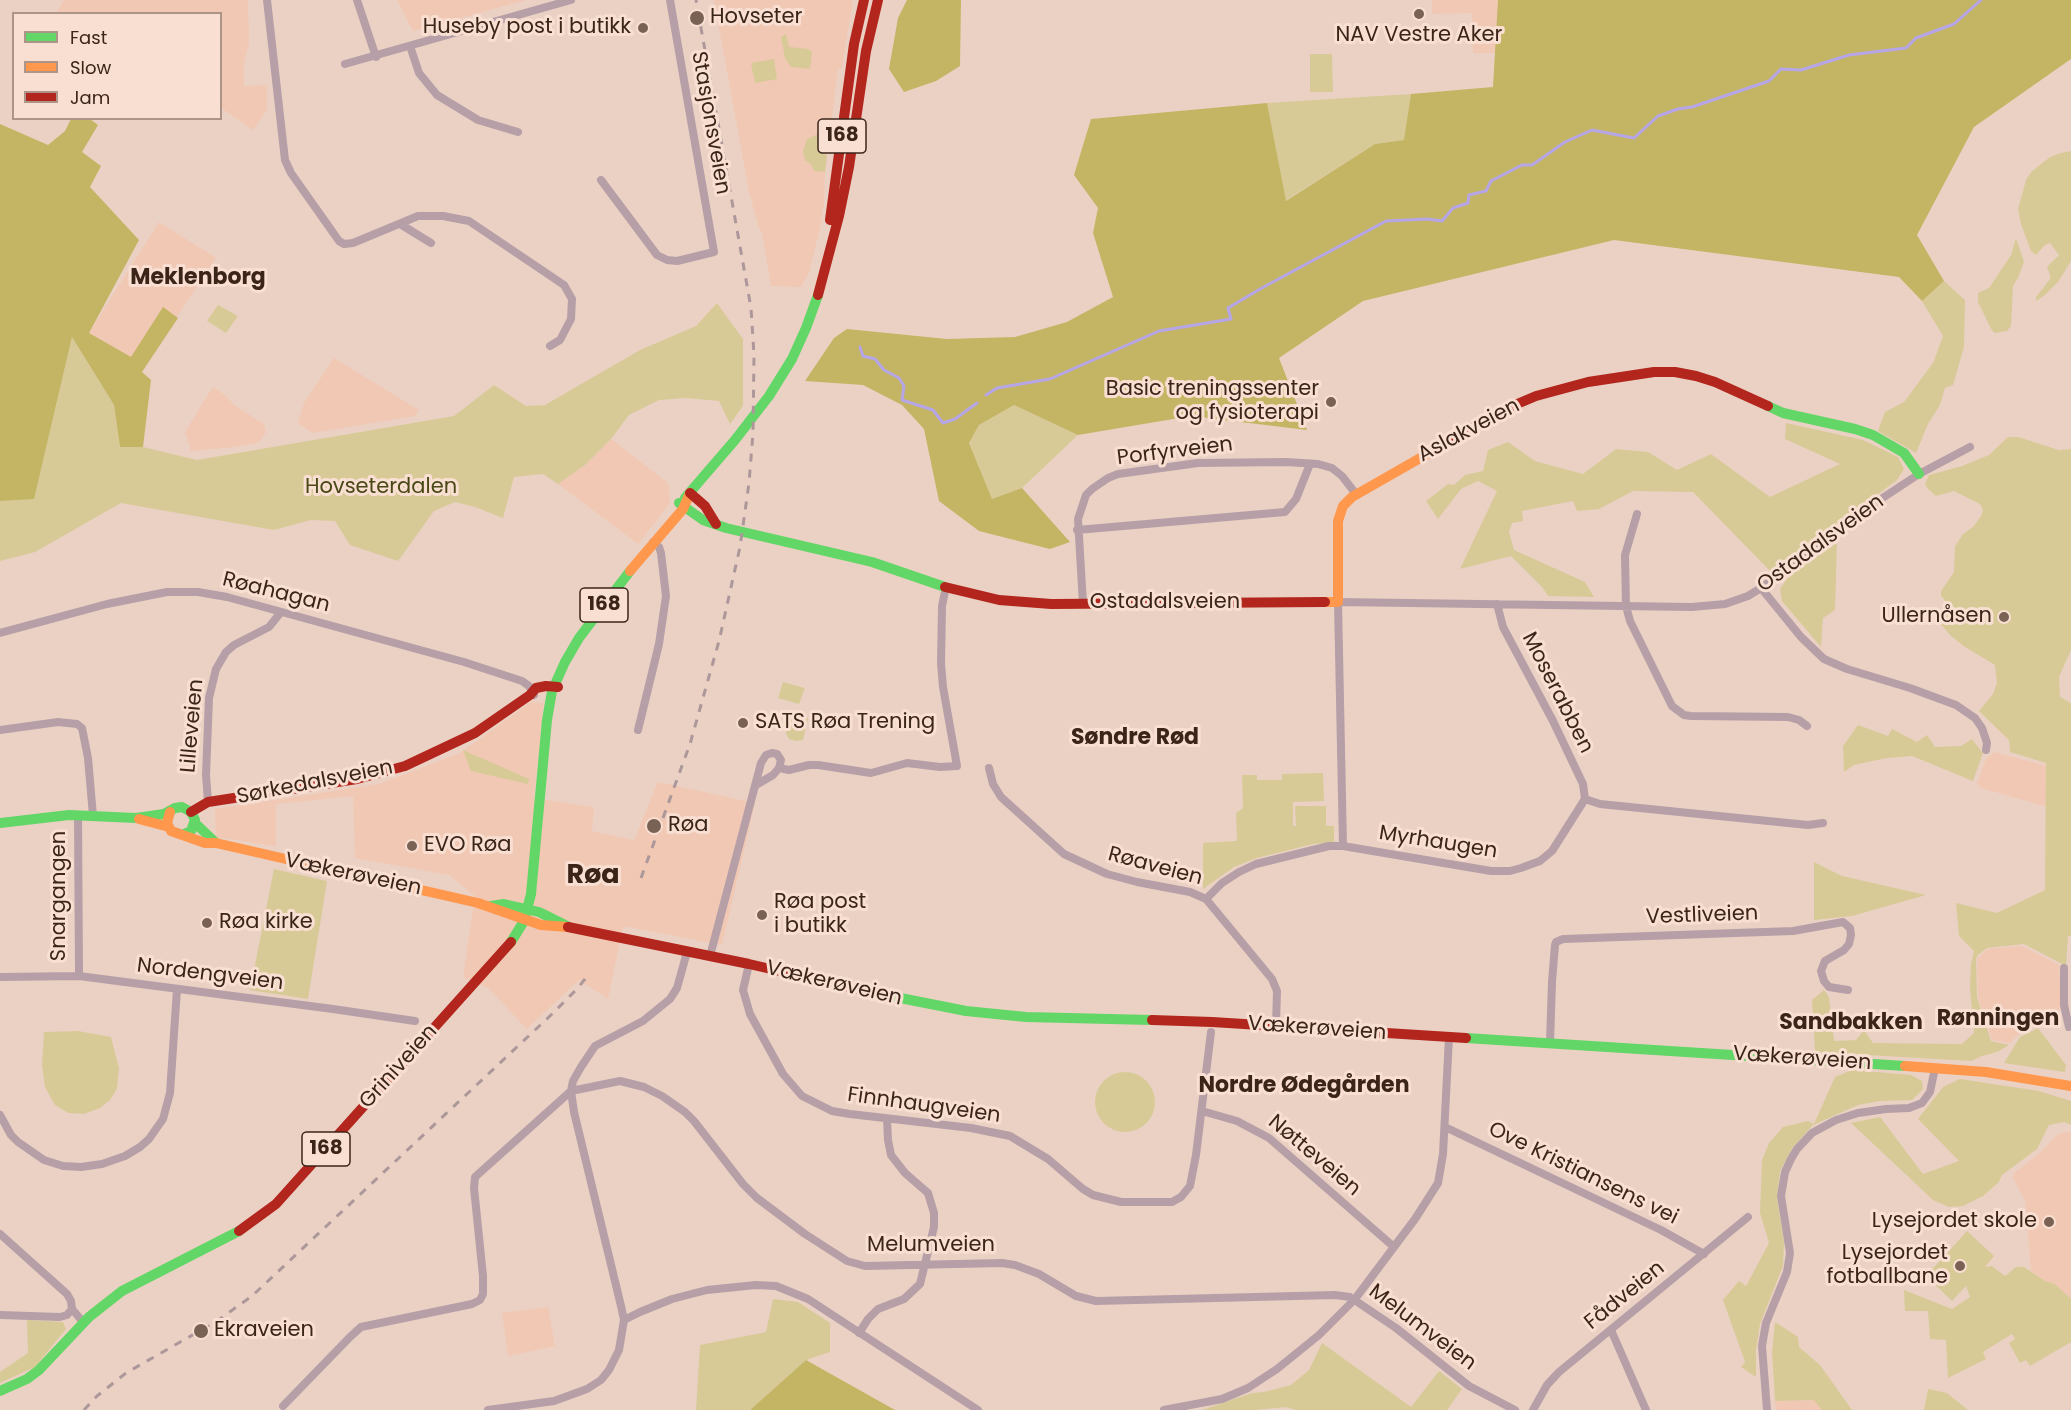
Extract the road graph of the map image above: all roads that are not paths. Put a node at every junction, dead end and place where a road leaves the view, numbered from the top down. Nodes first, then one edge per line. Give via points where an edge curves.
1 (267, 0) edge
2 (357, 0) edge
3 (571, 0) edge
4 (670, 0) edge
5 (864, 0) edge
6 (878, 0) edge
7 (410, 46) junction
8 (376, 57) junction
9 (345, 64) dead end
10 (518, 132) dead end
11 (601, 180) dead end
12 (400, 224) junction
13 (430, 243) dead end
14 (824, 272) junction
15 (550, 346) dead end
16 (1970, 447) dead end
17 (1310, 464) junction
18 (1919, 474) junction
19 (690, 493) junction
20 (1356, 494) junction
21 (682, 505) junction
22 (1637, 514) dead end
23 (716, 524) junction
24 (1077, 530) junction
25 (655, 538) junction
26 (946, 587) junction
27 (1761, 588) junction
28 (1338, 602) junction
29 (1083, 604) junction
30 (1497, 604) junction
31 (1626, 606) junction
32 (281, 612) junction
33 (0, 633) edge
34 (555, 690) junction
35 (532, 694) junction
36 (1808, 726) dead end
37 (0, 730) edge
38 (638, 730) dead end
39 (1986, 750) dead end
40 (779, 768) junction
41 (989, 768) dead end
42 (756, 785) junction
43 (1585, 799) junction
44 (208, 802) junction
45 (170, 812) junction
46 (191, 812) junction
47 (78, 815) junction
48 (93, 816) junction
49 (136, 818) junction
50 (0, 823) edge
51 (195, 823) junction
52 (1823, 823) dead end
53 (169, 827) junction
54 (184, 834) junction
55 (216, 843) junction
56 (1343, 846) junction
57 (1206, 899) junction
58 (491, 906) junction
59 (528, 909) junction
60 (524, 921) junction
61 (570, 927) junction
62 (687, 952) junction
63 (710, 956) junction
64 (749, 964) junction
65 (2064, 968) dead end
66 (79, 976) junction
67 (0, 977) edge
68 (177, 989) junction
69 (1848, 990) dead end
70 (415, 1021) dead end
71 (1276, 1026) junction
72 (2069, 1027) dead end
73 (1211, 1032) dead end
74 (1449, 1037) junction
75 (1550, 1043) junction
76 (1935, 1068) junction
77 (2071, 1086) edge
78 (571, 1091) junction
79 (1202, 1111) junction
80 (0, 1115) edge
81 (886, 1119) junction
82 (1445, 1127) junction
83 (1748, 1217) dead end
84 (0, 1234) edge
85 (1394, 1247) junction
86 (1704, 1254) junction
87 (926, 1264) junction
88 (1355, 1299) junction
89 (72, 1309) junction
90 (0, 1315) edge
91 (624, 1320) junction
92 (83, 1322) junction
93 (1611, 1330) junction
94 (859, 1333) junction
95 (0, 1391) edge
96 (283, 1409) edge
97 (488, 1410) edge
98 (978, 1410) edge
99 (1164, 1410) edge
100 (1515, 1410) edge
101 (1533, 1410) edge
102 (1646, 1410) edge
103 (1767, 1410) edge

1 - 12 street via 287,167 344,244
2 - 8 street
3 - 7 street
4 - 11 street, Stasjonsveien via 714,252 677,261 657,255
5 - 14 main road, 168 via 854,44
6 - 14 main road, 168 via 864,60 849,167
7 - 8 street
7 - 10 street via 419,74 437,95 478,120
8 - 9 street
12 - 13 street
12 - 15 street via 418,216 469,222 564,285 572,299 571,319 560,340
14 - 19 main road, 168 via 806,328 778,383
16 - 18 street, Ostadalsveien
17 - 20 street, Porfyrveien via 1337,472
17 - 24 street via 1296,499 1285,512
17 - 24 street, Porfyrveien via 1198,463 1119,474 1099,483 1086,495 1079,510
18 - 20 main road, Aslakveien via 1904,453 1873,435 1783,413 1696,376 1654,372 1571,386 1517,404
18 - 27 street, Ostadalsveien
19 - 21 main road, 168
19 - 23 main road via 705,506
20 - 28 main road, Aslakveien via 1339,515
21 - 23 main road, Ostadalsveien
21 - 25 main road, 168 via 668,528
22 - 31 street via 1625,555
23 - 26 main road, Ostadalsveien via 878,564
24 - 29 street, Porfyrveien
25 - 34 main road, 168 via 579,638
25 - 38 street via 661,553 666,596
26 - 29 main road, Ostadalsveien via 1011,602
26 - 40 street via 941,663 957,765 908,763 875,772 818,765 789,771
27 - 31 street, Ostadalsveien via 1740,599 1709,606
27 - 39 street via 1824,659 1967,711 1985,736
28 - 29 main road, Ostadalsveien
28 - 30 street, Ostadalsveien
28 - 56 street, Aslakveien
30 - 31 street, Ostadalsveien
30 - 43 street, Moserabben via 1503,627 1583,784
31 - 36 street via 1668,699 1678,711 1691,716 1788,717
32 - 33 street, Røahagan via 198,592 167,592
32 - 35 street, Røahagan via 464,662 522,681
32 - 44 street, Lilleveien via 269,627 226,652 216,669 209,698
34 - 35 main road, Sørkedalsveien via 540,687
34 - 59 main road, Griniveien / 168 via 546,738
35 - 44 main road, Sørkedalsveien via 476,733 405,766 357,779
37 - 48 street via 58,722 82,728
40 - 42 street
40 - 42 street via 781,760 777,754 766,755
41 - 57 street, Røaveien via 1001,797 1064,854 1107,874
42 - 63 street
43 - 52 street via 1600,804 1808,825
43 - 56 street, Myrhaugen via 1549,855 1510,871
44 - 46 main road, Sørkedalsveien
45 - 46 main road via 182,807
45 - 49 main road
45 - 53 main road
46 - 51 main road
47 - 48 main road
47 - 50 main road
47 - 66 street, Snargangen
48 - 49 main road
49 - 53 main road
51 - 54 main road
51 - 55 main road
53 - 54 main road
54 - 55 main road, Vækerøveien
55 - 58 main road, Vækerøveien
56 - 57 street, Myrhaugen via 1256,864 1239,872
57 - 71 street, Røaveien via 1272,979
58 - 59 main road, Vækerøveien via 504,904
58 - 60 main road, Vækerøveien
59 - 60 main road, Griniveien / 168
59 - 61 main road, Vækerøveien
60 - 61 main road, Vækerøveien
60 - 92 main road, Griniveien / 168 via 497,959 276,1204 239,1231 122,1291
61 - 62 main road, Vækerøveien
62 - 63 main road, Vækerøveien
62 - 78 street via 670,999 644,1021 595,1046
63 - 64 main road, Vækerøveien
64 - 71 main road, Vækerøveien via 966,1011 1026,1017
64 - 81 street, Finnhaugveien via 744,983 746,1002 791,1085 802,1096 832,1111
65 - 72 street via 2064,1005
66 - 67 street, Nordengveien
66 - 68 street, Nordengveien
68 - 70 street, Nordengveien
68 - 80 street via 170,1093 163,1119 140,1147 102,1164 63,1166 18,1142
69 - 75 street, Vestliveien via 1829,987 1821,975 1825,961 1849,944 1850,928 1844,922 1793,931 1563,939 1555,945
71 - 74 main road, Vækerøveien
73 - 79 street, Finnhaugveien
74 - 75 main road, Vækerøveien
74 - 82 street
75 - 76 main road, Vækerøveien
76 - 77 main road, Vækerøveien
76 - 103 street via 1930,1092 1922,1103 1836,1120 1804,1141 1791,1159 1781,1196 1790,1253 1762,1346
78 - 87 street, Melumveien via 620,1082 644,1087 694,1121 757,1198 831,1252 865,1266
78 - 91 street
78 - 96 street via 475,1177 482,1298 472,1304 361,1327
79 - 81 street, Finnhaugveien via 1190,1186 1181,1197 1166,1202 1121,1202 1093,1195 1048,1159 1010,1136
79 - 85 street, Nøtteveien via 1237,1121 1269,1138
81 - 87 street via 891,1155 932,1202 934,1227
82 - 85 street via 1441,1169 1434,1191
82 - 86 street, Ove Kristiansens vei
83 - 86 street, Fådveien
84 - 89 street via 67,1294
85 - 88 street
86 - 93 street, Fådveien
87 - 88 street, Melumveien via 1015,1265 1076,1296 1096,1301 1335,1295
87 - 94 street via 913,1292 878,1309
88 - 99 street via 1319,1335 1248,1388 1222,1399
88 - 100 street, Melumveien via 1469,1386
89 - 90 street via 60,1317
89 - 92 street
91 - 94 street via 672,1299 707,1290 776,1286 808,1299
91 - 97 street via 619,1350 601,1380 554,1401
92 - 95 main road, Griniveien / 168 via 39,1370
93 - 101 street, Fådveien via 1559,1372
93 - 102 street
94 - 98 street

